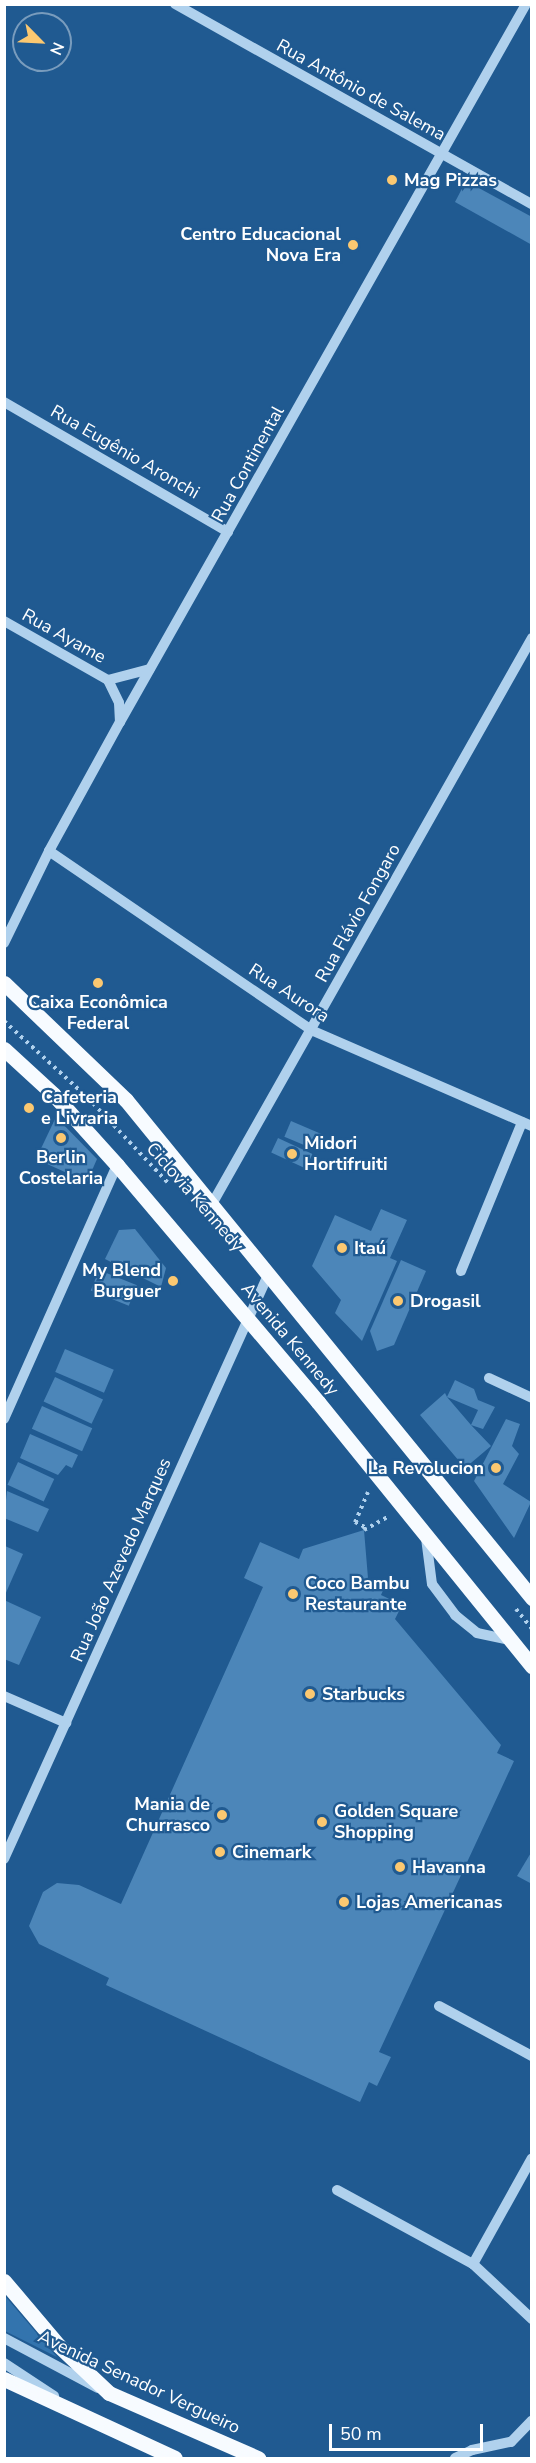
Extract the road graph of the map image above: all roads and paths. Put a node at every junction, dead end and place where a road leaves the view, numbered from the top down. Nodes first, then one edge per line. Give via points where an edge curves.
1 (175, 4) edge
2 (526, 4) edge
3 (441, 155) junction
4 (531, 204) edge
5 (4, 402) edge
6 (228, 532) junction
7 (4, 621) edge
8 (531, 638) edge
9 (150, 669) junction
10 (108, 680) junction
11 (120, 722) junction
12 (49, 851) junction
13 (4, 943) edge
14 (4, 983) edge
15 (4, 1020) edge
16 (311, 1030) junction
17 (4, 1049) edge
18 (527, 1124) edge
19 (117, 1165) junction
20 (172, 1188) dead end
21 (212, 1204) junction
22 (460, 1270) dead end
23 (268, 1275) junction
24 (248, 1319) junction
25 (489, 1378) dead end
26 (531, 1398) edge
27 (4, 1419) edge
28 (369, 1488) dead end
29 (392, 1514) dead end
30 (426, 1538) junction
31 (531, 1598) edge
32 (512, 1604) dead end
33 (531, 1629) edge
34 (510, 1640) junction
35 (531, 1666) edge
36 (4, 1696) edge
37 (66, 1723) junction
38 (4, 1858) edge
39 (439, 2006) dead end
40 (531, 2056) edge
41 (531, 2158) edge
42 (337, 2190) dead end
43 (473, 2264) junction
44 (4, 2281) edge
45 (531, 2319) edge
46 (4, 2338) edge
47 (4, 2363) edge
48 (4, 2379) edge
49 (109, 2393) junction
50 (531, 2420) edge
51 (92, 2421) junction
52 (175, 2458) edge
53 (258, 2458) edge
54 (455, 2458) edge

1 - 3 street, Rua Antônio de Salema
2 - 3 street, Rua Continental
3 - 4 street, Rua Antônio de Salema
3 - 6 street, Rua Continental
5 - 6 street, Rua Eugênio Aronchi
6 - 9 street, Rua Continental
7 - 10 street, Rua Ayame
8 - 16 street, Rua Flávio Fongaro
9 - 10 street, Rua Ayame
9 - 11 street, Rua Continental
10 - 11 street, Rua Ayame via 118,703
11 - 12 street, Rua Continental
12 - 13 street, Rua Continental
12 - 16 street, Rua Aurora
14 - 21 main road, Avenida Kennedy via 103,1075
15 - 20 path, Ciclovia Kennedy via 88,1098
16 - 18 street, Rua Aurora
16 - 21 street, Rua Flávio Fongaro
17 - 19 main road, Avenida Kennedy via 53,1095
18 - 22 street
19 - 24 main road, Avenida Kennedy
19 - 27 street
21 - 23 main road, Avenida Kennedy
23 - 24 street, Rua João Azevedo Marques
23 - 31 main road, Avenida Kennedy
24 - 30 main road, Avenida Kennedy
24 - 37 street, Rua João Azevedo Marques
25 - 26 street
28 - 29 path via 355,1522 364,1530
30 - 34 main road, Avenida Kennedy
30 - 34 street via 432,1584 455,1616 477,1633
32 - 33 path
34 - 35 main road, Avenida Kennedy
36 - 37 street
37 - 38 street, Rua João Azevedo Marques
39 - 40 street
41 - 43 street
42 - 43 street
43 - 45 street
44 - 49 main road via 58,2345
46 - 49 street, Avenida Senador Vergueiro
47 - 51 street
48 - 51 main road
49 - 53 main road, Avenida Senador Vergueiro via 188,2431
50 - 54 street via 511,2442 472,2450
51 - 52 main road

